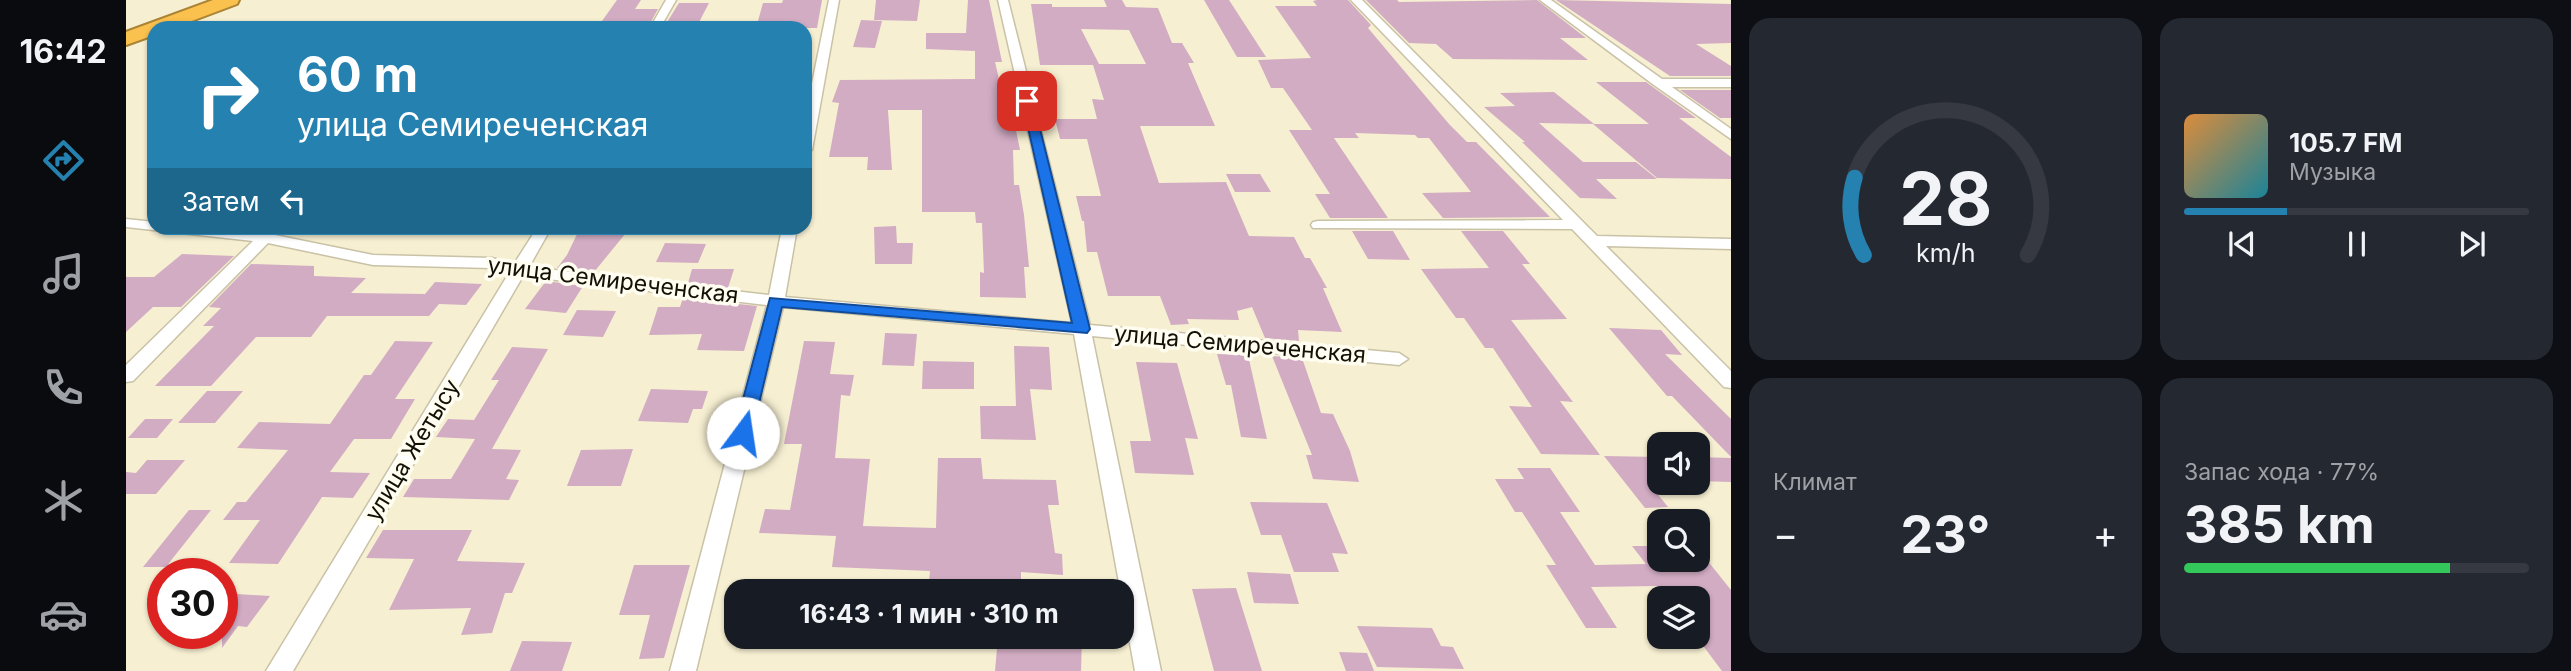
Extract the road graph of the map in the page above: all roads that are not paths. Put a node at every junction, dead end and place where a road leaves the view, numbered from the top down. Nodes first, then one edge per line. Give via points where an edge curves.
1 (197, 0) edge
2 (230, 0) edge
3 (671, 0) edge
4 (834, 0) edge
5 (1003, 0) edge
6 (1356, 0) edge
7 (1545, 0) edge
8 (174, 21) edge
9 (659, 21) edge
10 (126, 26) edge
11 (147, 31) edge
12 (126, 39) edge
13 (1657, 83) junction
14 (1731, 83) edge
15 (812, 114) edge
16 (1731, 135) edge
17 (126, 223) edge
18 (1577, 224) junction
19 (147, 225) edge
20 (1318, 225) dead end
21 (234, 235) edge
22 (540, 235) edge
23 (789, 235) edge
24 (265, 238) junction
25 (1594, 241) junction
26 (1731, 244) edge
27 (519, 271) junction
28 (776, 301) junction
29 (1082, 329) junction
30 (1399, 359) dead end
31 (126, 376) edge
32 (1731, 382) edge
33 (279, 671) edge
34 (683, 671) edge
35 (1148, 671) edge

1 - 10 highway
2 - 8 highway
3 - 9 street
4 - 15 street
5 - 29 street
6 - 18 street
7 - 13 street
11 - 12 highway
13 - 14 street
13 - 16 street
17 - 19 street
18 - 20 street
18 - 25 street
21 - 24 street, улица Семиреченская
22 - 27 street, улица Жетысу
23 - 28 street
24 - 27 street, улица Семиреченская via 373,260 492,263
24 - 31 street
25 - 26 street
25 - 32 street
27 - 28 street, улица Семиреченская
27 - 33 street, улица Жетысу
28 - 29 street, улица Семиреченская
28 - 34 street
29 - 30 street, улица Семиреченская
29 - 35 street

